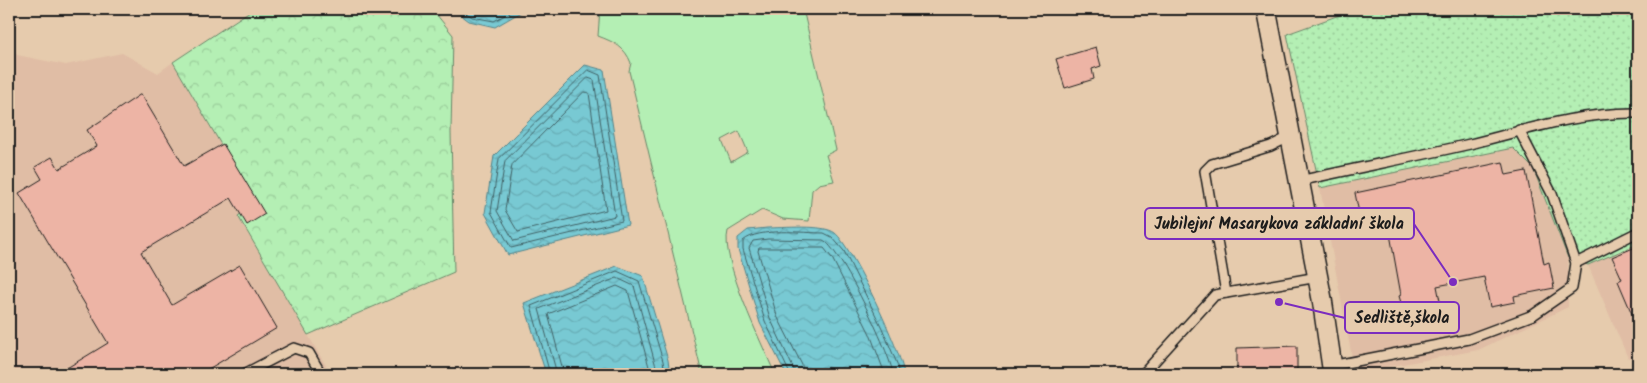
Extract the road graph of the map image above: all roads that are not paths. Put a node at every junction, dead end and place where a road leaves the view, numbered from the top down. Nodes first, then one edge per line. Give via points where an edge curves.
1 (1266, 9) edge
2 (1638, 113) edge
3 (1519, 130) junction
4 (1291, 136) junction
5 (1299, 181) junction
6 (1638, 232) edge
7 (1576, 263) junction
8 (1318, 278) junction
9 (1226, 293) junction
10 (1332, 370) edge
11 (244, 374) edge
12 (321, 374) edge
13 (1143, 374) edge

1 - 4 street
2 - 3 lane via 1607,114
3 - 5 lane
3 - 7 lane via 1552,194
4 - 5 street
4 - 9 lane via 1271,146 1212,164 1205,171
5 - 8 street
6 - 7 lane
7 - 10 lane via 1572,288 1533,315 1469,339
8 - 9 lane
8 - 10 street
9 - 13 lane via 1215,295
11 - 12 lane via 294,348 309,353

